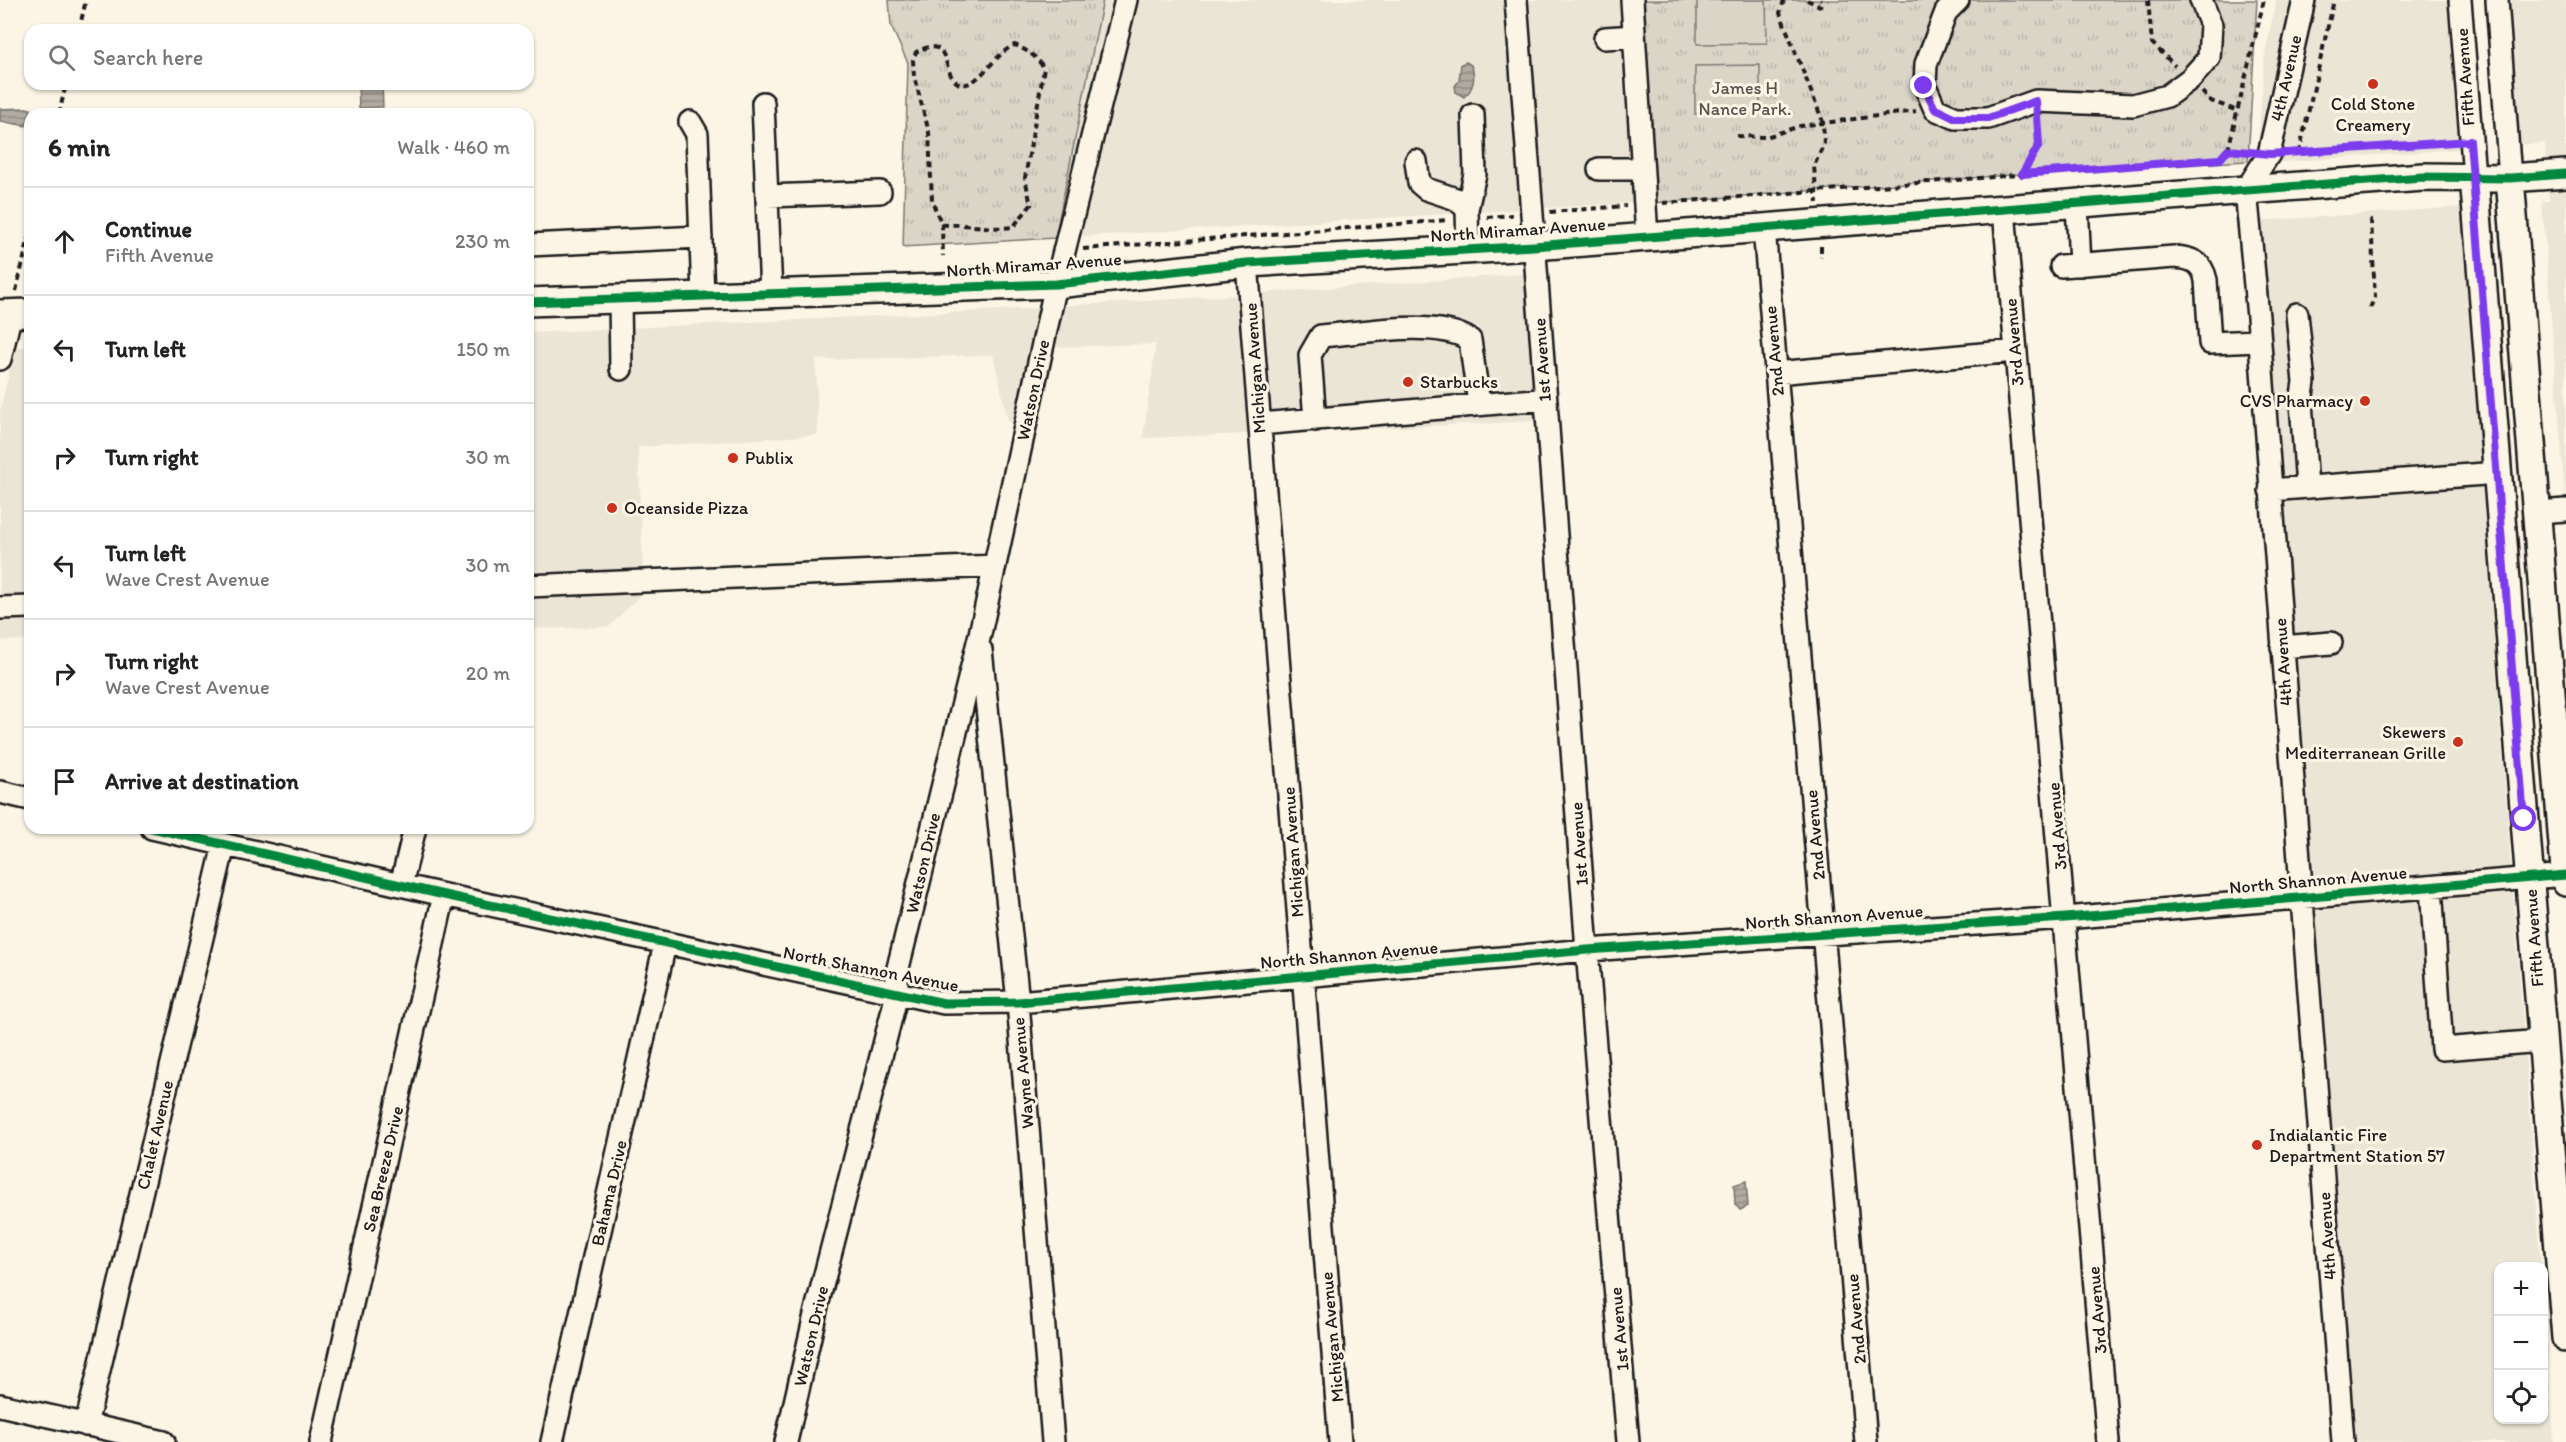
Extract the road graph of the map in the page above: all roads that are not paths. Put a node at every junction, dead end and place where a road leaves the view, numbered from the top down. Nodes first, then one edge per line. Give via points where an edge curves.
1 (1126, 0) edge
2 (1516, 0) edge
3 (1632, 0) edge
4 (1958, 0) edge
5 (2201, 0) edge
6 (2304, 0) edge
7 (2460, 0) edge
8 (2497, 0) edge
9 (1634, 36) junction
10 (1605, 38) dead end
11 (763, 103) dead end
12 (1473, 115) dead end
13 (690, 122) dead end
14 (1416, 161) dead end
15 (1599, 169) dead end
16 (1642, 169) junction
17 (2566, 174) edge
18 (2474, 176) junction
19 (2510, 178) junction
20 (2246, 190) junction
21 (880, 192) dead end
22 (767, 196) junction
23 (2077, 204) junction
24 (2004, 210) junction
25 (1467, 213) junction
26 (1764, 228) junction
27 (700, 237) junction
28 (1647, 237) junction
29 (534, 245) edge
30 (1534, 246) junction
31 (1468, 250) junction
32 (1247, 263) junction
33 (1056, 284) junction
34 (771, 294) junction
35 (703, 296) junction
36 (620, 299) junction
37 (534, 302) edge
38 (14, 313) edge
39 (2297, 314) dead end
40 (2259, 340) junction
41 (2014, 351) junction
42 (0, 359) edge
43 (621, 369) dead end
44 (1776, 373) junction
45 (1545, 399) junction
46 (1479, 404) junction
47 (1315, 420) junction
48 (1260, 424) junction
49 (2498, 473) junction
50 (2307, 487) junction
51 (2270, 490) junction
52 (2566, 510) edge
53 (2537, 512) junction
54 (995, 566) junction
55 (534, 586) edge
56 (24, 607) edge
57 (0, 608) edge
58 (980, 634) junction
59 (2331, 643) dead end
60 (2282, 647) junction
61 (0, 792) edge
62 (24, 798) edge
63 (177, 834) edge
64 (414, 834) edge
65 (224, 845) junction
66 (2566, 875) edge
67 (2529, 878) junction
68 (2566, 882) edge
69 (401, 885) junction
70 (2431, 887) junction
71 (444, 895) junction
72 (2301, 899) junction
73 (2065, 918) junction
74 (1824, 934) junction
75 (665, 944) junction
76 (1587, 951) junction
77 (1302, 975) junction
78 (897, 994) junction
79 (1018, 1002) junction
80 (2542, 1041) junction
81 (2566, 1338) edge
82 (0, 1405) edge
83 (86, 1425) junction
84 (164, 1442) edge
85 (321, 1442) edge
86 (552, 1442) edge
87 (786, 1442) edge
88 (1053, 1442) edge
89 (1340, 1442) edge
90 (1628, 1442) edge
91 (1866, 1442) edge
92 (2108, 1442) edge
93 (2343, 1442) edge

1 - 33 street, Watson Drive
2 - 30 street, 1st Avenue
3 - 9 street
4 - 5 street via 1946,12 1926,64 1924,86 1935,109 1956,118 1988,118 2036,101 2133,105 2167,96 2209,58 2211,25
6 - 20 street, 4th Avenue via 2270,154
7 - 18 street, Fifth Avenue
8 - 19 street, Fifth Avenue
9 - 10 street
9 - 16 street
11 - 22 street
12 - 25 street via 1475,174
13 - 27 street via 697,134
14 - 25 street via 1419,183 1456,199
15 - 16 street
16 - 28 street
17 - 19 main road, North Miramar Avenue
18 - 19 main road, North Miramar Avenue
18 - 20 main road, North Miramar Avenue
18 - 49 main road, Fifth Avenue
19 - 53 main road, Fifth Avenue
20 - 23 main road, North Miramar Avenue
20 - 40 street, 4th Avenue
21 - 22 street
22 - 34 street
23 - 24 main road, North Miramar Avenue
23 - 40 street via 2071,266 2174,257 2192,259 2204,269 2210,343
24 - 26 main road, North Miramar Avenue
24 - 41 street, 3rd Avenue
25 - 31 street
26 - 28 main road, North Miramar Avenue
26 - 44 street, 2nd Avenue
27 - 29 street
27 - 35 street
28 - 30 main road, North Miramar Avenue
30 - 31 main road, North Miramar Avenue
30 - 45 street, 1st Avenue
31 - 32 main road, North Miramar Avenue
32 - 33 main road, North Miramar Avenue
32 - 48 street, Michigan Avenue
33 - 34 main road, North Miramar Avenue
33 - 54 street, Watson Drive
34 - 35 main road, North Miramar Avenue
35 - 36 main road, North Miramar Avenue
36 - 37 main road, North Miramar Avenue
36 - 43 street
38 - 42 street
39 - 50 street via 2304,382 2301,402
40 - 51 street, 4th Avenue
41 - 44 street
41 - 73 street, 3rd Avenue
44 - 74 street, 2nd Avenue
45 - 46 street
45 - 76 street, 1st Avenue
46 - 47 street
46 - 47 street via 1470,340 1459,333 1407,328 1321,336 1310,355
47 - 48 street
48 - 77 street, Michigan Avenue
49 - 50 street
49 - 67 main road, Fifth Avenue
50 - 51 street
51 - 60 street, 4th Avenue
52 - 53 street
53 - 66 main road, Fifth Avenue
54 - 55 street
54 - 58 street, Watson Drive
56 - 57 street
58 - 78 street, Watson Drive via 900,961
58 - 79 street, Wayne Avenue
59 - 60 street
60 - 72 street, 4th Avenue
61 - 62 street
63 - 65 street, North Shannon Avenue
64 - 69 street
65 - 69 street, North Shannon Avenue
65 - 83 street, Chalet Avenue
66 - 67 street, North Shannon Avenue
66 - 68 main road, Fifth Avenue
67 - 70 street, North Shannon Avenue
67 - 80 main road, Fifth Avenue
69 - 71 street, North Shannon Avenue
70 - 72 street, North Shannon Avenue
70 - 80 street via 2442,1049
71 - 75 street, North Shannon Avenue
71 - 85 street, Sea Breeze Drive
72 - 73 street, North Shannon Avenue
72 - 93 street, 4th Avenue
73 - 74 street, North Shannon Avenue
73 - 92 street, 3rd Avenue
74 - 76 street, North Shannon Avenue
74 - 91 street, 2nd Avenue
75 - 78 street, North Shannon Avenue
75 - 86 street, Bahama Drive
76 - 77 street, North Shannon Avenue
76 - 90 street, 1st Avenue
77 - 79 street, North Shannon Avenue
77 - 89 street, Michigan Avenue
78 - 79 street, North Shannon Avenue via 944,1003
78 - 87 street, Watson Drive
79 - 88 street, Wayne Avenue
80 - 81 main road, Fifth Avenue
82 - 83 street
83 - 84 street

